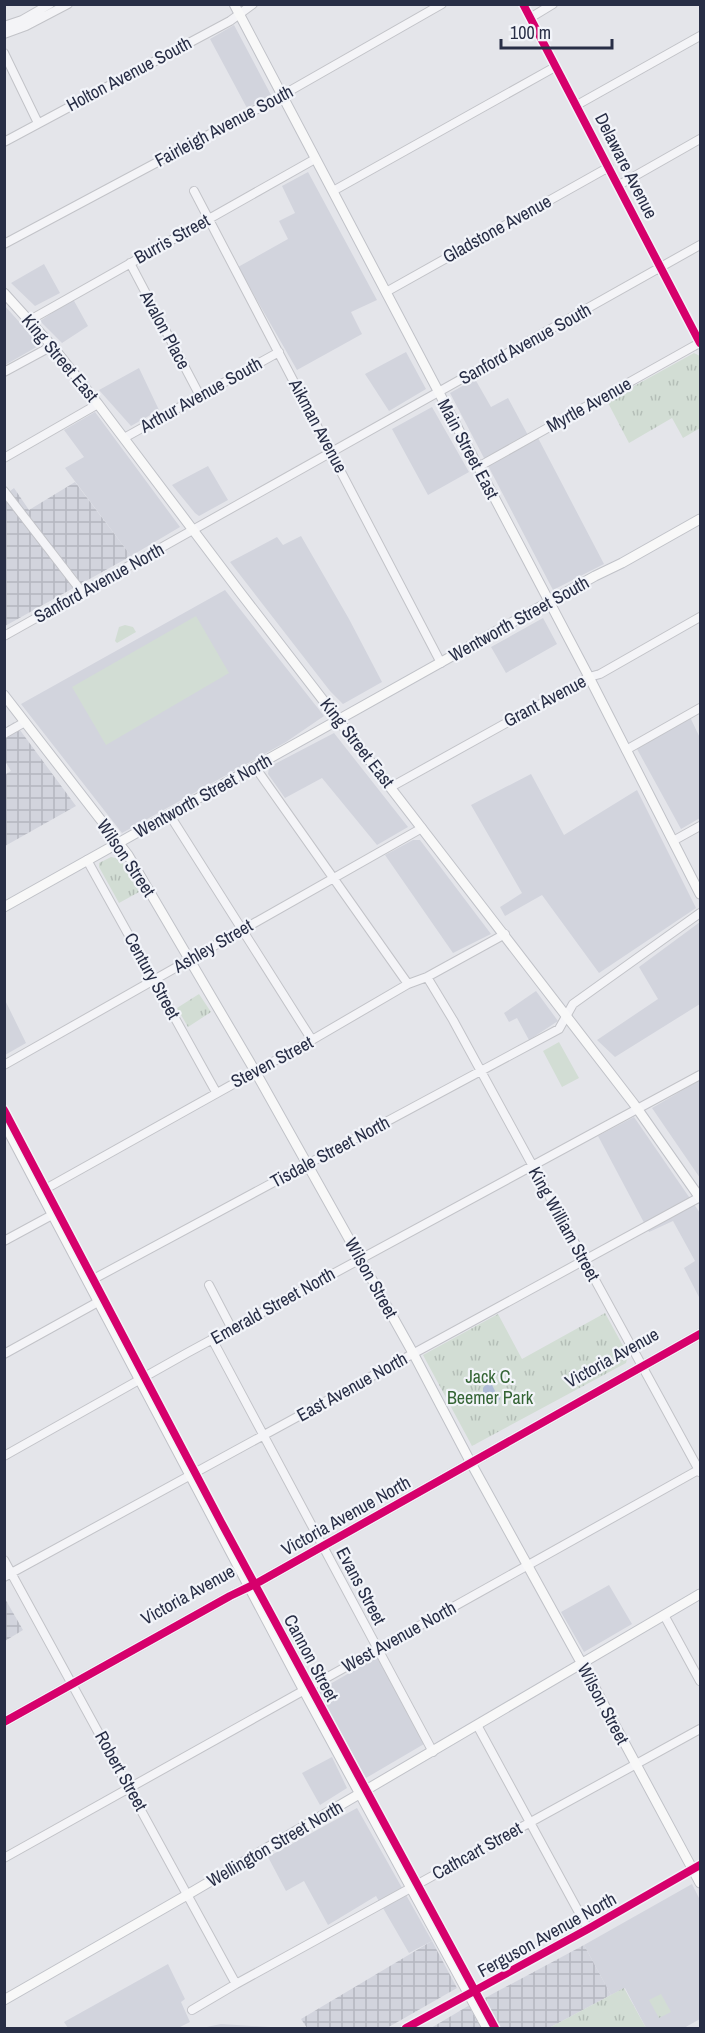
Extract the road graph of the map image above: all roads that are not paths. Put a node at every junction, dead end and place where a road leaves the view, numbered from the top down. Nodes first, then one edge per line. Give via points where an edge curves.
1 (50, 4) edge
2 (68, 4) edge
3 (234, 4) edge
4 (253, 4) edge
5 (442, 4) edge
6 (523, 4) edge
7 (553, 4) edge
8 (239, 14) junction
9 (530, 18) junction
10 (4, 26) edge
11 (4, 34) edge
12 (700, 36) edge
13 (4, 53) edge
14 (555, 67) junction
15 (282, 95) junction
16 (578, 105) junction
17 (38, 123) junction
18 (700, 139) edge
19 (4, 142) edge
20 (315, 159) junction
21 (609, 166) junction
22 (619, 185) junction
23 (194, 191) dead end
24 (333, 191) junction
25 (209, 219) junction
26 (4, 244) edge
27 (700, 245) edge
28 (130, 263) junction
29 (661, 267) junction
30 (386, 292) junction
31 (4, 293) edge
32 (30, 320) junction
33 (700, 343) edge
34 (52, 346) junction
35 (279, 352) junction
36 (4, 372) edge
37 (438, 393) junction
38 (200, 396) junction
39 (98, 404) junction
40 (124, 438) junction
41 (332, 452) junction
42 (4, 458) edge
43 (478, 467) junction
44 (4, 491) edge
45 (700, 519) edge
46 (193, 530) junction
47 (82, 592) junction
48 (549, 602) junction
49 (700, 617) edge
50 (4, 636) edge
51 (441, 663) junction
52 (589, 677) junction
53 (4, 694) edge
54 (700, 708) edge
55 (339, 719) junction
56 (25, 722) junction
57 (4, 734) edge
58 (626, 750) junction
59 (255, 767) junction
60 (391, 787) junction
61 (169, 814) junction
62 (700, 826) edge
63 (422, 828) junction
64 (673, 841) junction
65 (119, 843) junction
66 (87, 860) junction
67 (333, 877) junction
68 (700, 894) edge
69 (4, 907) edge
70 (700, 913) edge
71 (242, 930) junction
72 (505, 934) junction
73 (189, 960) junction
74 (427, 976) junction
75 (154, 980) junction
76 (408, 984) junction
77 (567, 1017) junction
78 (312, 1040) junction
79 (4, 1065) edge
80 (255, 1071) junction
81 (480, 1072) junction
82 (700, 1075) edge
83 (216, 1092) junction
84 (638, 1110) junction
85 (6, 1128) edge
86 (307, 1165) junction
87 (532, 1167) junction
88 (40, 1192) junction
89 (700, 1198) edge
90 (52, 1215) junction
91 (4, 1241) edge
92 (361, 1258) junction
93 (584, 1260) junction
94 (88, 1282) junction
95 (209, 1285) dead end
96 (98, 1302) junction
97 (232, 1329) junction
98 (700, 1334) edge
99 (212, 1339) junction
100 (413, 1353) junction
101 (4, 1354) edge
102 (643, 1366) junction
103 (139, 1380) junction
104 (263, 1436) junction
105 (4, 1456) edge
106 (471, 1463) junction
107 (700, 1470) edge
108 (190, 1476) junction
109 (323, 1546) junction
110 (4, 1560) edge
111 (527, 1565) junction
112 (8, 1575) edge
113 (249, 1587) junction
114 (700, 1594) edge
115 (664, 1615) junction
116 (378, 1648) junction
117 (582, 1664) junction
118 (700, 1681) edge
119 (73, 1684) junction
120 (304, 1691) junction
121 (4, 1722) edge
122 (477, 1725) junction
123 (700, 1729) edge
124 (433, 1752) junction
125 (635, 1764) junction
126 (130, 1788) junction
127 (360, 1794) junction
128 (530, 1822) junction
129 (4, 1858) edge
130 (697, 1867) edge
131 (700, 1883) edge
132 (411, 1888) junction
133 (187, 1895) junction
134 (588, 1929) junction
135 (236, 1984) junction
136 (469, 1995) junction
137 (4, 2000) edge
138 (192, 2010) dead end
139 (406, 2028) edge
140 (488, 2028) edge

1 - 10 street
2 - 11 street
3 - 8 main road, Main Street East
4 - 8 street, Holton Avenue South
5 - 15 street, Fairleigh Avenue South
6 - 9 street, Delaware Avenue
7 - 9 street
8 - 15 main road, Main Street East
8 - 17 street, Holton Avenue South
9 - 14 street, Delaware Avenue
12 - 16 street
13 - 17 street
14 - 16 street, Delaware Avenue
14 - 24 street
15 - 20 main road, Main Street East
15 - 26 street, Fairleigh Avenue South
16 - 21 street, Delaware Avenue
17 - 19 street, Holton Avenue South
18 - 22 street
20 - 24 main road, Main Street East
20 - 25 street, Burris Street
21 - 22 street, Delaware Avenue
21 - 30 street, Gladstone Avenue
22 - 29 street, Delaware Avenue
23 - 25 street, Aikman Avenue
24 - 30 main road, Main Street East
25 - 28 street, Burris Street
25 - 35 street, Aikman Avenue
27 - 29 street, Sanford Avenue South
28 - 32 street, Burris Street
28 - 38 street, Avalon Place
29 - 33 street, Delaware Avenue
29 - 37 street, Sanford Avenue South
30 - 37 main road, Main Street East
31 - 32 main road, King Street East
32 - 34 main road, King Street East
33 - 43 street, Myrtle Avenue
34 - 36 street
34 - 39 main road, King Street East
35 - 38 street, Arthur Avenue South
35 - 41 street, Aikman Avenue
37 - 41 street, Sanford Avenue South
37 - 43 main road, Main Street East
38 - 40 street, Arthur Avenue South
39 - 40 main road, King Street East
39 - 42 street
40 - 46 main road, King Street East
41 - 46 street, Sanford Avenue South
41 - 51 street, Aikman Avenue
43 - 48 main road, Main Street East
44 - 47 street
45 - 48 main road, Wentworth Street South
46 - 47 street, Sanford Avenue North
46 - 55 main road, King Street East
47 - 50 street, Sanford Avenue North
48 - 51 main road, Wentworth Street South
48 - 52 main road, Main Street East
49 - 52 street, Grant Avenue
51 - 55 main road, Wentworth Street South
52 - 58 main road, Main Street East
52 - 60 street, Grant Avenue
53 - 56 main road, Wilson Street
54 - 58 street
55 - 59 main road, Wentworth Street North
55 - 60 main road, King Street East
56 - 57 street
56 - 65 main road, Wilson Street
58 - 64 main road, Main Street East
59 - 61 main road, Wentworth Street North
59 - 67 street
60 - 63 main road, King Street East
61 - 65 main road, Wentworth Street North
61 - 71 street
62 - 64 street
63 - 67 street, Ashley Street
63 - 72 main road, King Street East
64 - 68 main road, Main Street East
65 - 66 main road, Wentworth Street North
65 - 73 main road, Wilson Street
66 - 69 main road, Wentworth Street North
66 - 75 street, Century Street
67 - 71 street, Ashley Street
67 - 76 street
70 - 77 street, Tisdale Street North via 573,1004
71 - 73 street, Ashley Street
71 - 78 street
72 - 74 street, Steven Street
72 - 77 main road, King Street East
73 - 75 street, Ashley Street
73 - 80 main road, Wilson Street
74 - 76 street, Steven Street
74 - 81 street, King William Street
75 - 79 street, Ashley Street
75 - 83 street, Century Street
76 - 78 street, Steven Street
77 - 81 street, Tisdale Street North via 559,1029
77 - 84 main road, King Street East
78 - 80 street, Steven Street
80 - 83 street, Steven Street
80 - 86 main road, Wilson Street
81 - 86 street, Tisdale Street North
81 - 87 street, King William Street
82 - 84 street, Emerald Street North
83 - 88 street, Steven Street
84 - 87 street, Emerald Street North
84 - 89 main road, King Street East
85 - 88 main road
86 - 92 main road, Wilson Street
86 - 94 street, Tisdale Street North
87 - 92 street, Emerald Street North
87 - 93 street, King William Street
88 - 90 main road
89 - 93 street, East Avenue North
90 - 91 street
90 - 94 main road
92 - 97 street, Emerald Street North
92 - 100 main road, Wilson Street
93 - 100 street, East Avenue North
93 - 102 street, King William Street
94 - 96 main road
95 - 97 street
96 - 101 street
96 - 103 main road
97 - 99 street, Emerald Street North
98 - 102 main road, Victoria Avenue North
99 - 103 street, Emerald Street North
99 - 104 street, Evans Street
100 - 104 street, East Avenue North
100 - 106 main road, Wilson Street
102 - 106 main road, Victoria Avenue North
102 - 107 street, King William Street
103 - 105 street, Emerald Street North
103 - 108 main road
104 - 108 street, East Avenue North
104 - 109 street, Evans Street
106 - 109 main road, Victoria Avenue North
106 - 111 main road, Wilson Street
107 - 111 street, West Avenue North
108 - 112 street, East Avenue North
108 - 113 main road
109 - 113 main road, Victoria Avenue North
109 - 116 street, Evans Street
110 - 112 street, Robert Street
111 - 116 street, West Avenue North
111 - 117 main road, Wilson Street
112 - 119 street, Robert Street
113 - 119 main road, Victoria Avenue North
113 - 120 main road
114 - 115 main road, Wellington Street North
115 - 117 main road, Wellington Street North
115 - 118 street
116 - 120 street, West Avenue North
116 - 124 street, Evans Street
117 - 122 main road, Wellington Street North
117 - 125 main road, Wilson Street
119 - 121 main road, Victoria Avenue North
119 - 126 street, Robert Street
120 - 126 street, West Avenue North
120 - 127 main road
122 - 124 main road, Wellington Street North
122 - 128 street
123 - 125 street, Cathcart Street
124 - 127 main road, Wellington Street North
125 - 128 street, Cathcart Street
125 - 130 main road, Wilson Street
126 - 129 street, West Avenue North
126 - 133 street, Robert Street
127 - 132 main road
127 - 133 main road, Wellington Street North
128 - 132 street, Cathcart Street
128 - 134 street
130 - 131 main road, Wilson Street
130 - 134 street, Ferguson Avenue North
132 - 135 street, Cathcart Street
132 - 136 main road
133 - 135 street, Robert Street
133 - 137 main road, Wellington Street North
134 - 136 street, Ferguson Avenue North
135 - 138 street, Cathcart Street
136 - 139 street, Ferguson Avenue North
136 - 140 main road

